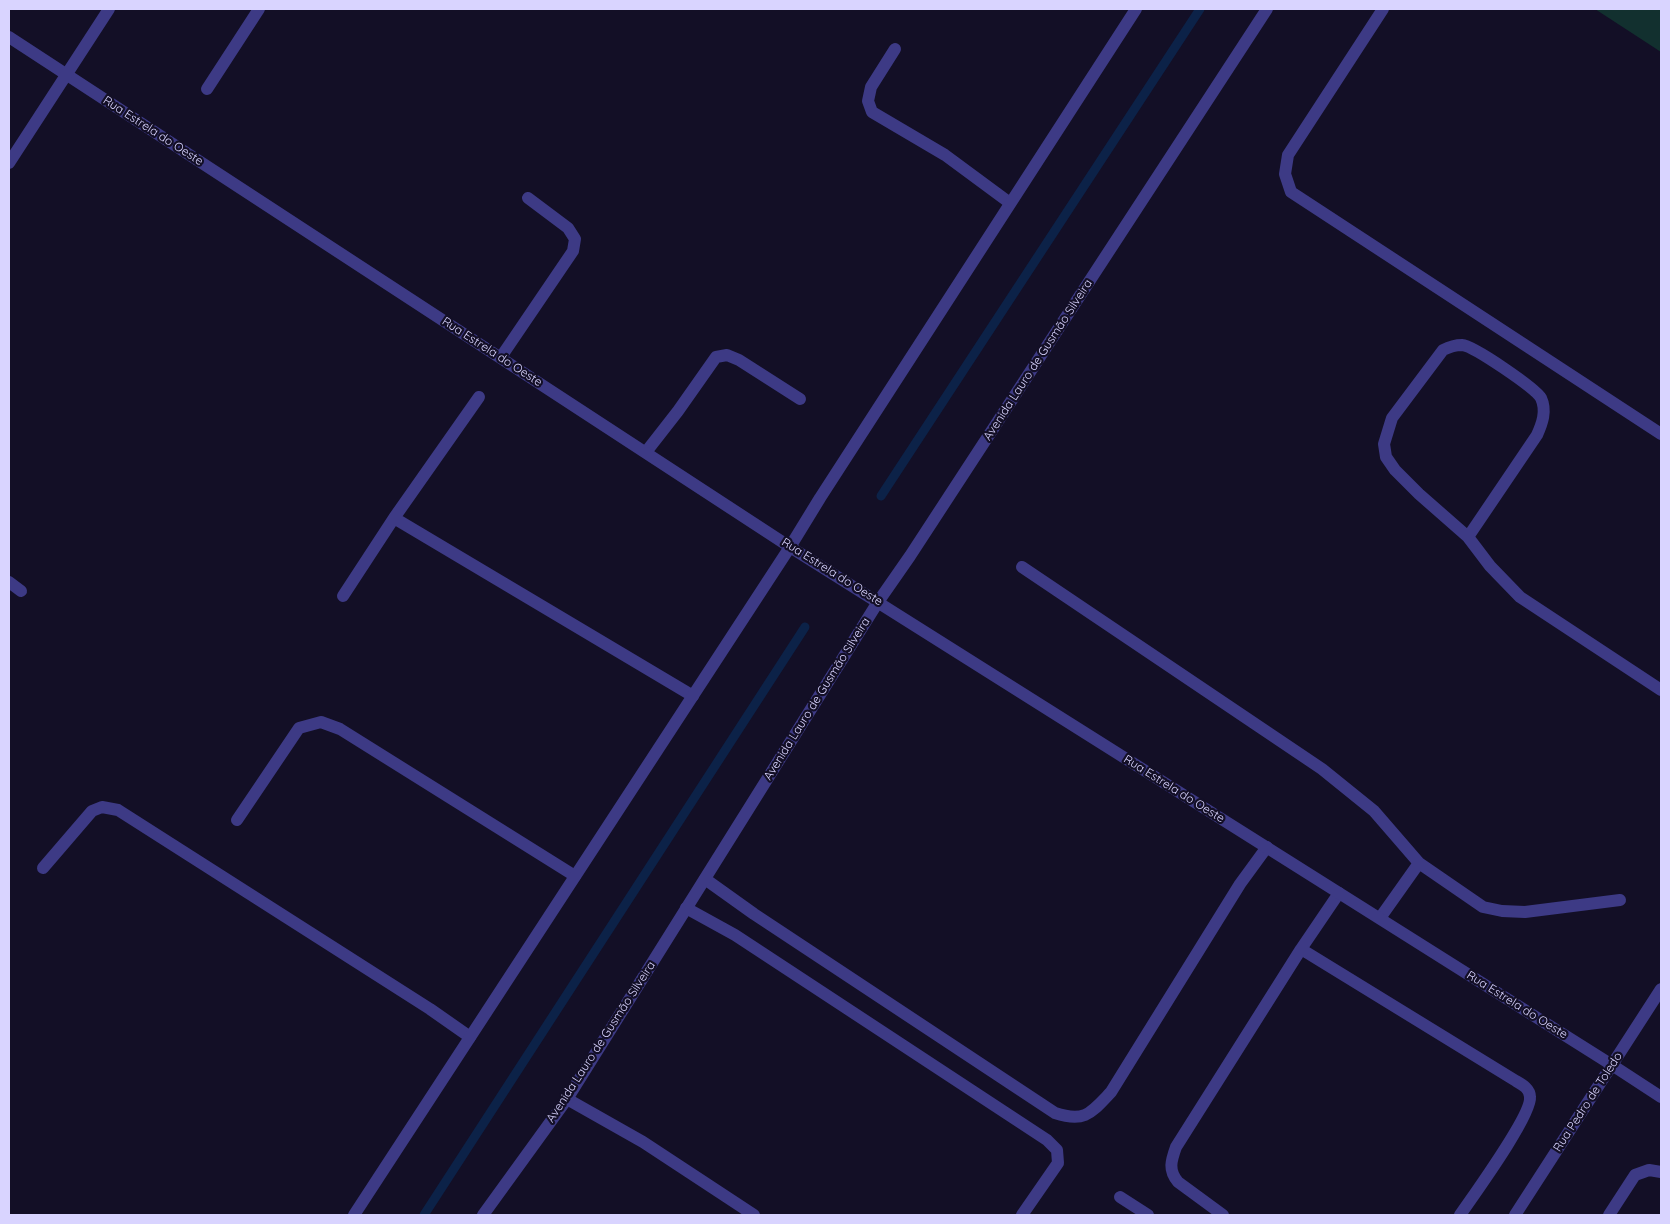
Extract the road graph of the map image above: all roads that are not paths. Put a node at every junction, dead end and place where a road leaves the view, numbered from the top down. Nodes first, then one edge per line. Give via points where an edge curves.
1 (109, 9) edge
2 (259, 9) edge
3 (1136, 9) edge
4 (1268, 9) edge
5 (1383, 9) edge
6 (9, 37) edge
7 (895, 49) dead end
8 (66, 75) junction
9 (207, 89) dead end
10 (9, 163) edge
11 (528, 198) dead end
12 (1010, 203) junction
13 (500, 357) junction
14 (479, 396) dead end
15 (800, 399) dead end
16 (1661, 434) edge
17 (646, 452) junction
18 (394, 518) junction
19 (1468, 537) junction
20 (790, 547) junction
21 (1022, 567) dead end
22 (9, 582) edge
23 (21, 591) dead end
24 (343, 596) dead end
25 (878, 602) junction
26 (1661, 690) edge
27 (693, 696) junction
28 (237, 820) dead end
29 (1267, 847) junction
30 (1419, 863) junction
31 (43, 868) dead end
32 (575, 876) junction
33 (704, 879) junction
34 (1339, 893) junction
35 (1620, 900) dead end
36 (686, 908) junction
37 (1380, 918) junction
38 (1301, 949) junction
39 (1661, 989) edge
40 (470, 1037) junction
41 (1612, 1065) junction
42 (1661, 1098) edge
43 (566, 1099) junction
44 (1661, 1172) edge
45 (1120, 1197) dead end
46 (354, 1215) edge
47 (483, 1215) edge
48 (754, 1215) edge
49 (1022, 1215) edge
50 (1148, 1215) edge
51 (1223, 1215) edge
52 (1460, 1215) edge
53 (1515, 1215) edge
54 (1609, 1215) edge

1 - 8 street
2 - 9 street
3 - 12 street
4 - 25 street, Avenida Lauro de Gusmão Silveira
5 - 16 street via 1288,155 1285,174 1291,192
6 - 8 street, Rua Estrela do Oeste
7 - 12 street via 871,86 868,101 872,112 945,155
8 - 10 street
8 - 13 street, Rua Estrela do Oeste
11 - 13 street via 568,228 575,239 573,251
12 - 20 street
13 - 17 street, Rua Estrela do Oeste
14 - 18 street
15 - 17 street via 739,360 727,355 716,356
17 - 20 street, Rua Estrela do Oeste
18 - 24 street
18 - 27 street
19 - 19 street via 1395,470 1386,457 1384,444 1392,418 1443,350 1461,345 1487,356 1532,389 1541,398 1544,411 1536,435
19 - 26 street via 1520,597
20 - 25 street, Rua Estrela do Oeste
20 - 27 street
21 - 30 street via 1322,769 1374,811
22 - 23 street
25 - 29 street, Rua Estrela do Oeste
25 - 33 street, Avenida Lauro de Gusmão Silveira
27 - 32 street
28 - 32 street via 299,728 321,722 340,729
29 - 33 street via 1240,884 1111,1092 1086,1115 1070,1118 1055,1113
29 - 34 street, Rua Estrela do Oeste
30 - 35 street via 1483,907 1502,911 1525,912
30 - 37 street
31 - 40 street via 92,811 102,807 118,810
32 - 40 street
33 - 36 street, Avenida Lauro de Gusmão Silveira
34 - 37 street, Rua Estrela do Oeste
34 - 38 street
36 - 43 street, Avenida Lauro de Gusmão Silveira
36 - 49 street via 735,935 1047,1140 1057,1150 1058,1163
37 - 41 street, Rua Estrela do Oeste
38 - 51 street via 1176,1147 1170,1164 1178,1182
38 - 52 street via 1525,1086 1529,1092 1528,1108 1520,1125
39 - 41 street, Rua Pedro de Toledo
40 - 46 street
41 - 42 street, Rua Estrela do Oeste
41 - 53 street, Rua Pedro de Toledo
43 - 47 street, Avenida Lauro de Gusmão Silveira
43 - 48 street via 643,1142
44 - 54 street via 1649,1170 1635,1175
45 - 50 street

